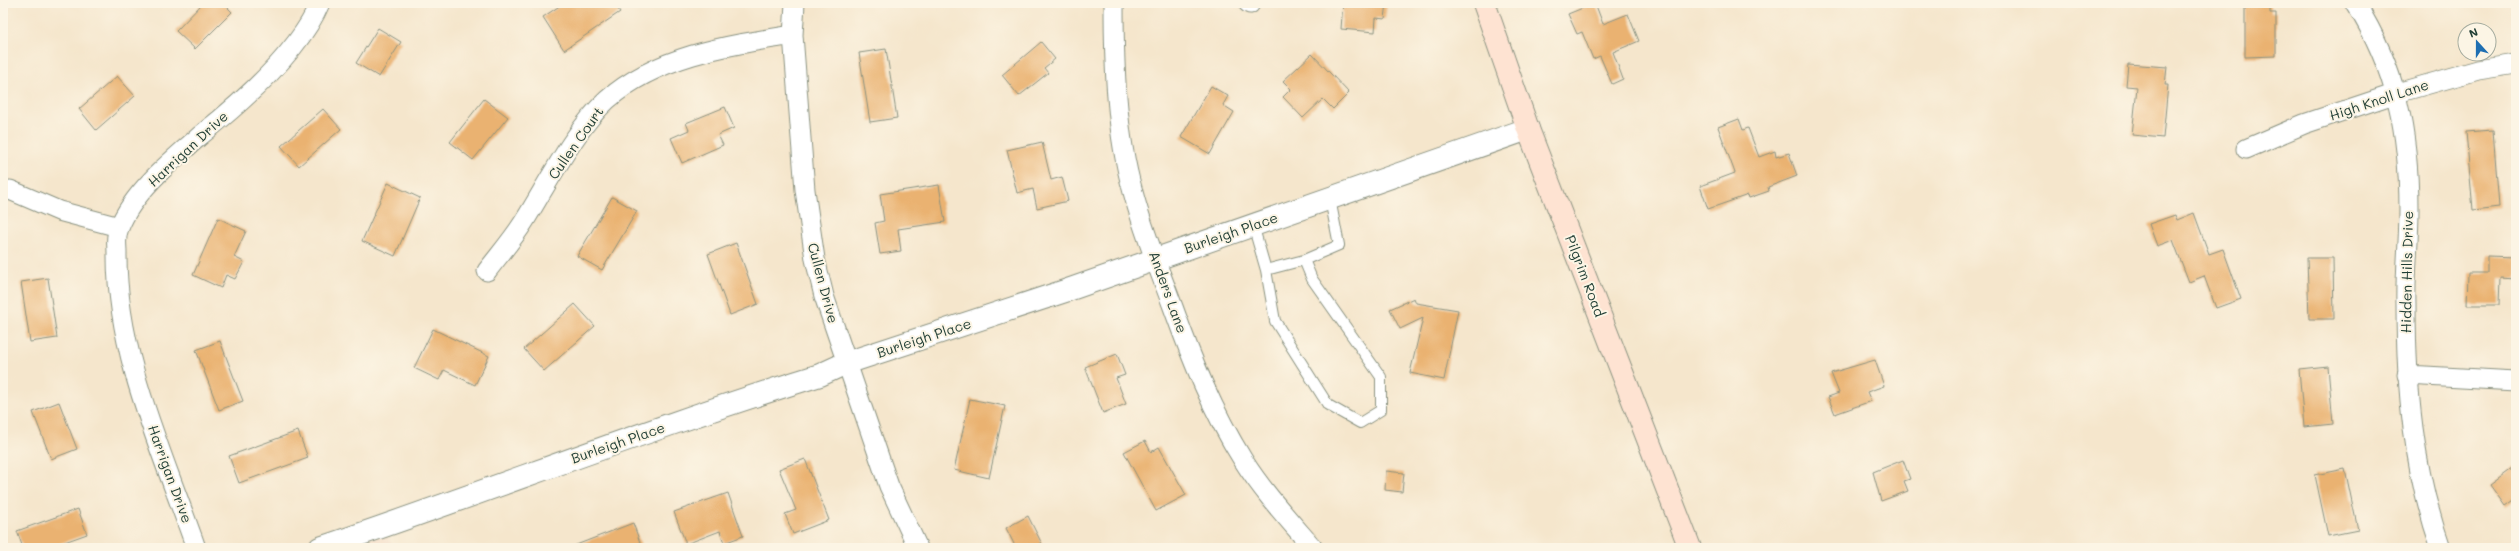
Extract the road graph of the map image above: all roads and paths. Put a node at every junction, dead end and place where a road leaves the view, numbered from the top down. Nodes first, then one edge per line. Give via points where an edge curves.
1 (320, 3) edge
2 (795, 3) edge
3 (1114, 3) edge
4 (1484, 3) edge
5 (2355, 3) edge
6 (793, 35) junction
7 (2516, 64) edge
8 (2396, 93) junction
9 (1528, 128) junction
10 (2246, 149) dead end
11 (10, 190) dead end
12 (1330, 199) junction
13 (1253, 226) junction
14 (119, 227) junction
15 (1155, 260) junction
16 (1304, 260) junction
17 (1266, 270) junction
18 (487, 271) dead end
19 (846, 363) junction
20 (2407, 375) junction
21 (2516, 381) edge
22 (196, 548) edge
23 (320, 548) edge
24 (918, 548) edge
25 (1313, 548) edge
26 (1690, 548) edge
27 (2442, 548) edge

1 - 14 street, Harrigan Drive via 307,28 272,69 252,91 163,169 125,214
2 - 6 street, Cullen Drive
3 - 15 street, Anders Lane via 1122,132 1132,192
4 - 9 main road, Pilgrim Road
5 - 8 street, Hidden Hills Drive via 2374,36
6 - 18 street, Cullen Court via 712,49 641,76 623,87 590,119 524,222
6 - 19 street, Cullen Drive via 808,224 824,296
7 - 8 street, High Knoll Lane via 2471,72
8 - 10 street, High Knoll Lane via 2304,124
8 - 20 street, Hidden Hills Drive via 2408,171
9 - 12 street, Burleigh Place
9 - 26 main road, Pilgrim Road
11 - 14 street via 59,211
12 - 13 street, Burleigh Place
12 - 16 lane via 1340,245
13 - 15 street, Burleigh Place
13 - 17 lane
14 - 22 street, Harrigan Drive via 116,238 116,271 120,315 130,356
15 - 19 street, Burleigh Place
15 - 25 street, Anders Lane via 1194,366 1226,431 1266,492
16 - 17 lane
16 - 17 lane via 1312,279 1381,377 1381,410 1360,423 1328,405 1275,321
19 - 23 street, Burleigh Place via 820,375 618,441 435,509
19 - 24 street, Cullen Drive via 889,486
20 - 21 street
20 - 27 street, Hidden Hills Drive via 2419,467 2427,503

